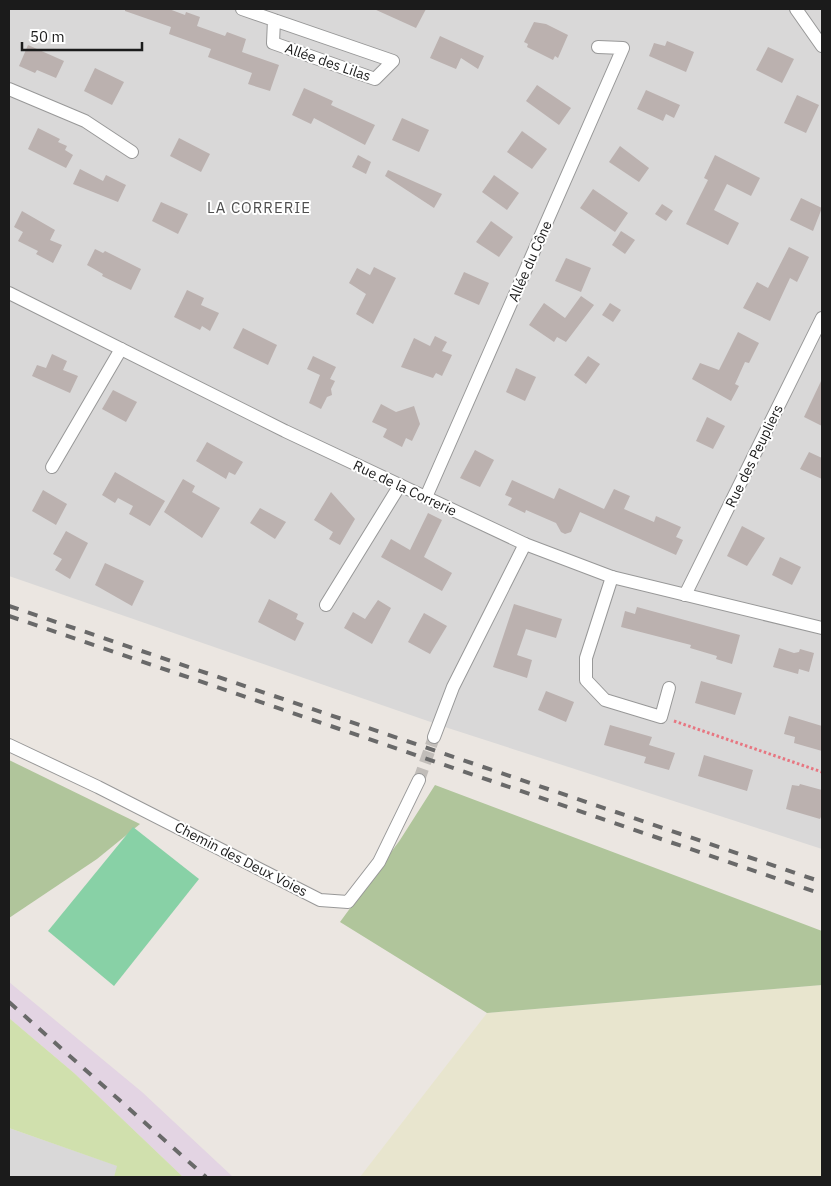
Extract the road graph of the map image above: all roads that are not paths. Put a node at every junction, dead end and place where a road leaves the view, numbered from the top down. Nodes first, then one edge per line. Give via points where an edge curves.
1 (242, 9) edge
2 (796, 9) edge
3 (274, 20) junction
4 (822, 46) edge
5 (598, 47) dead end
6 (9, 89) edge
7 (132, 152) dead end
8 (9, 295) edge
9 (822, 318) edge
10 (121, 349) junction
11 (52, 468) dead end
12 (400, 485) junction
13 (426, 498) junction
14 (524, 544) junction
15 (612, 577) junction
16 (685, 595) junction
17 (326, 605) dead end
18 (822, 628) edge
19 (669, 688) dead end
20 (434, 737) tunnel mouth
21 (9, 745) edge
22 (419, 780) tunnel mouth

1 - 3 street, Allée des Lilas
2 - 4 street
3 - 3 street, Allée des Lilas via 273,43 375,79 393,62
5 - 13 street, Allée du Cône via 623,48
6 - 7 street via 85,121
8 - 10 street, Rue de la Correrie
9 - 16 street, Rue des Peupliers
10 - 11 street
10 - 12 street, Rue de la Correrie
12 - 13 street, Rue de la Correrie
12 - 17 street
13 - 14 street, Rue de la Correrie
14 - 15 street, Rue de la Correrie
14 - 20 street via 453,687
15 - 16 street, Rue de la Correrie
15 - 19 street via 586,658 586,680 606,700 661,717
16 - 18 street, Rue de la Correrie
21 - 22 street, Chemin des Deux Voies via 320,900 348,902 379,862

